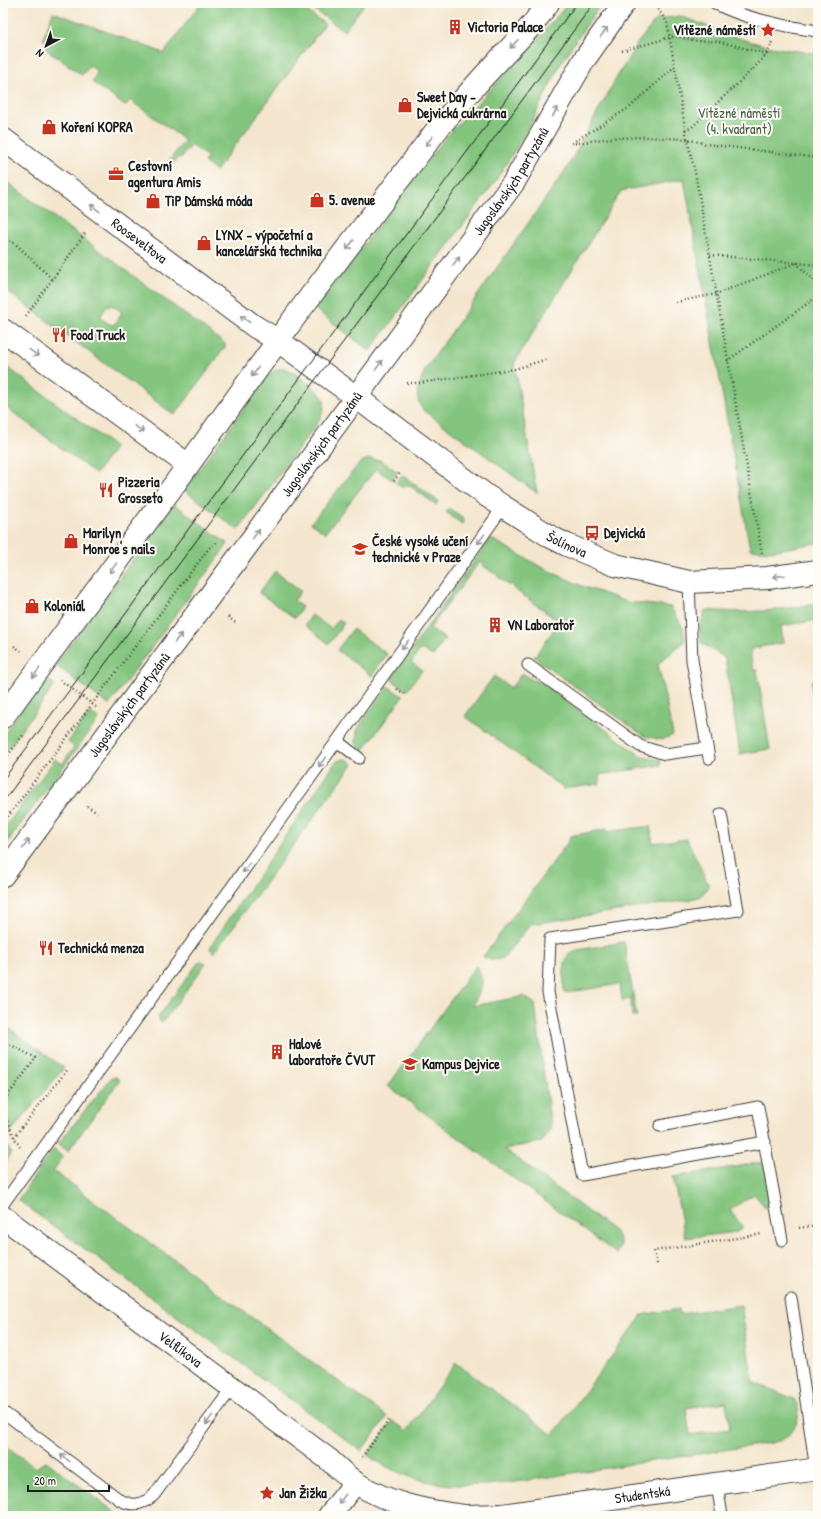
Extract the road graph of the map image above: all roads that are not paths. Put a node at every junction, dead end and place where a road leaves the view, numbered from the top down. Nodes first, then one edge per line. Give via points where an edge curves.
1 (548, 3) edge
2 (624, 3) edge
3 (715, 3) edge
4 (818, 31) edge
5 (3, 139) edge
6 (7, 333) edge
7 (277, 340) junction
8 (356, 397) junction
9 (188, 465) junction
10 (503, 507) junction
11 (818, 571) edge
12 (689, 582) junction
13 (528, 665) dead end
14 (3, 717) edge
15 (337, 741) junction
16 (359, 758) dead end
17 (721, 814) dead end
18 (3, 876) edge
19 (660, 1126) dead end
20 (765, 1142) junction
21 (3, 1204) edge
22 (3, 1217) edge
23 (781, 1235) road end
24 (791, 1298) dead end
25 (232, 1388) junction
26 (3, 1412) edge
27 (817, 1469) edge
28 (355, 1482) junction
29 (717, 1484) junction
30 (330, 1516) edge
31 (464, 1516) edge
32 (468, 1516) edge
33 (722, 1516) edge

1 -> 7 street via 533,24 440,127
8 -> 2 street, Jugoslávských partyzánů via 514,182 584,60
3 - 4 lane via 742,14 795,28
7 -> 5 street, Rooseveltova via 254,326
6 -> 9 street
7 - 8 street, Rooseveltova
7 -> 9 street
8 - 10 street, Šolínova
18 -> 8 street, Jugoslávských partyzánů
9 -> 14 street
10 - 12 street, Šolínova via 562,542 615,565
10 -> 15 lane
11 -> 12 street, Šolínova via 767,578
12 - 13 lane via 692,660 708,753 666,754 640,746
15 - 16 lane
15 -> 21 lane
17 - 20 lane via 738,910 550,939 548,992 582,1175
19 - 20 lane via 758,1107
20 - 23 lane
22 - 25 street, Velflíkova
24 - 27 lane
25 -> 26 lane via 154,1495 139,1504 120,1500
25 - 28 street, Velflíkova
27 - 29 street, Studentská
28 -> 30 street
28 - 31 street, Velflíkova via 386,1499 407,1506
29 - 32 street, Studentská via 502,1515
29 - 33 lane

